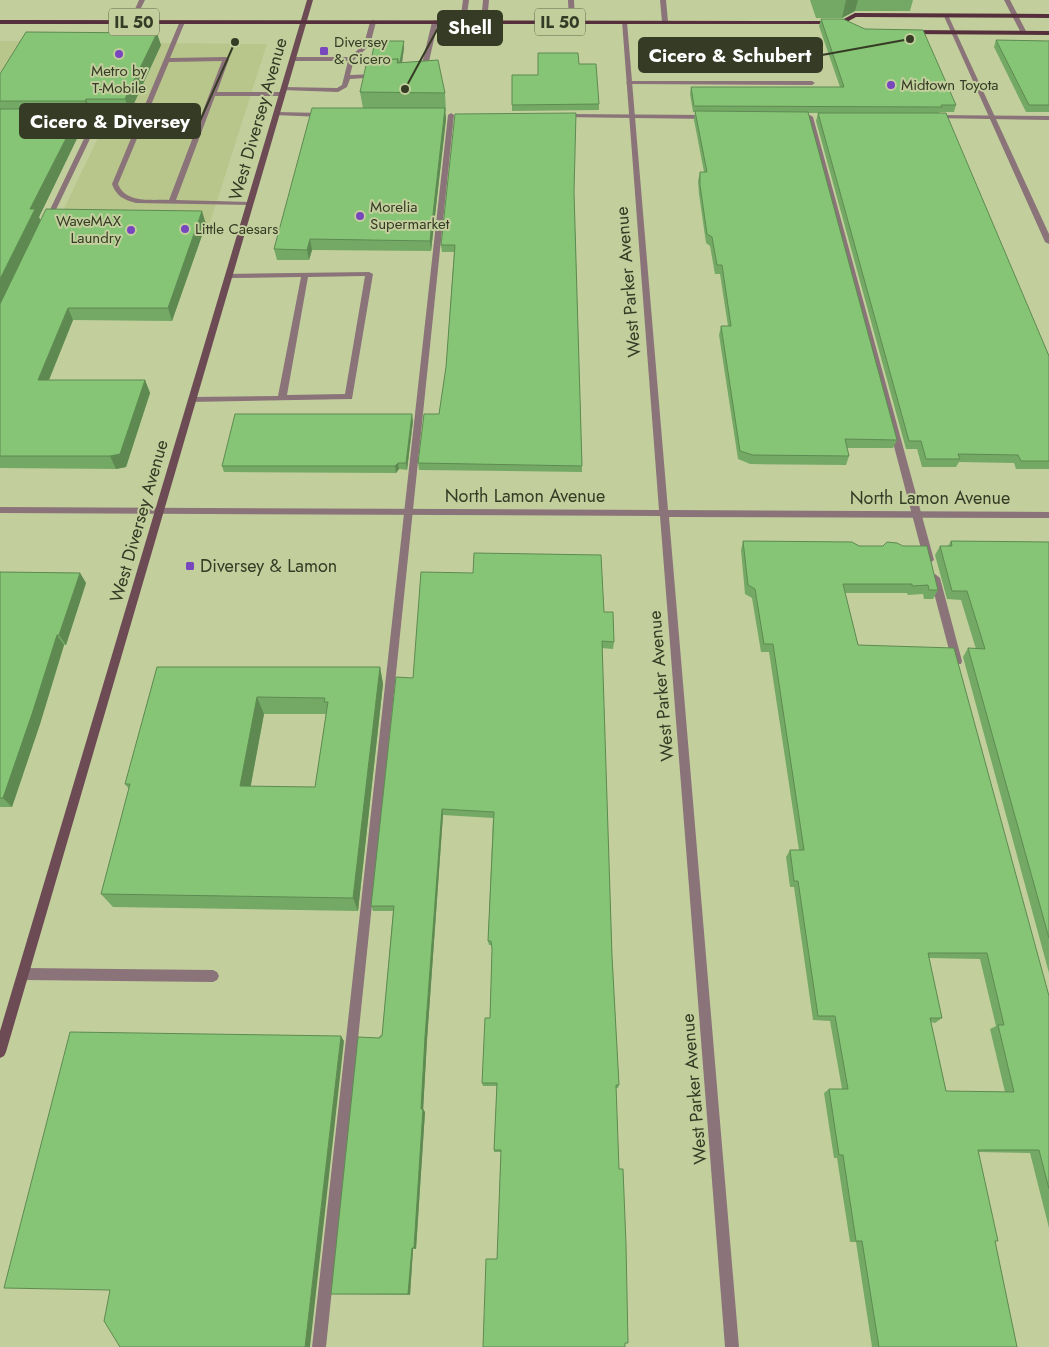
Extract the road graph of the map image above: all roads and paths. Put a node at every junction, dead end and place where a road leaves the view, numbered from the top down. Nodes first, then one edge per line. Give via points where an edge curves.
1 (142, 0) edge
2 (310, 0) edge
3 (466, 0) edge
4 (486, 0) edge
5 (571, 0) edge
6 (663, 0) edge
7 (1007, 0) edge
8 (945, 15) junction
9 (1015, 16) junction
10 (1049, 16) edge
11 (0, 22) edge
12 (131, 22) junction
13 (182, 22) junction
14 (303, 22) junction
15 (373, 22) junction
16 (435, 22) junction
17 (463, 22) junction
18 (484, 22) junction
19 (572, 22) junction
20 (624, 22) junction
21 (665, 22) junction
22 (903, 32) edge
23 (952, 33) junction
24 (1024, 33) junction
25 (1049, 33) edge
26 (293, 59) junction
27 (351, 59) junction
28 (166, 60) junction
29 (411, 73) edge
30 (383, 75) edge
31 (347, 77) junction
32 (629, 83) junction
33 (812, 83) dead end
34 (283, 91) junction
35 (213, 94) junction
36 (276, 114) junction
37 (329, 115) edge
38 (451, 115) dead end
39 (554, 116) edge
40 (632, 116) junction
41 (713, 117) edge
42 (810, 117) edge
43 (929, 117) edge
44 (58, 118) edge
45 (991, 118) junction
46 (1049, 118) edge
47 (172, 202) junction
48 (250, 204) junction
49 (42, 231) edge
50 (1049, 242) edge
51 (305, 275) junction
52 (229, 276) junction
53 (282, 398) junction
54 (192, 400) junction
55 (0, 510) edge
56 (160, 511) junction
57 (408, 512) junction
58 (664, 513) junction
59 (917, 514) junction
60 (1049, 515) edge
61 (959, 671) edge
62 (23, 974) junction
63 (213, 976) dead end
64 (0, 1052) edge
65 (319, 1347) edge
66 (732, 1347) edge

1 - 12 street
2 - 14 main road, West Diversey Avenue
3 - 17 street
4 - 18 street
5 - 19 street
6 - 21 street
7 - 9 street
8 - 9 main road, IL 50
8 - 21 main road, IL 50 via 855,15 846,24
8 - 23 street
9 - 10 main road, IL 50
9 - 24 street
11 - 12 main road, IL 50
12 - 13 main road, IL 50
13 - 14 main road, IL 50
13 - 28 street
14 - 15 main road, IL 50
14 - 26 main road, West Diversey Avenue
15 - 16 main road, IL 50
15 - 27 street via 367,45
16 - 17 main road, IL 50
16 - 29 street via 424,70
17 - 18 main road, IL 50
18 - 19 main road, IL 50
19 - 20 main road, IL 50
20 - 21 main road, IL 50
20 - 32 street, West Parker Avenue
22 - 23 main road
23 - 24 main road
23 - 45 street
24 - 25 main road
26 - 27 street
26 - 34 main road, West Diversey Avenue
27 - 31 street
28 - 35 street via 226,59
28 - 47 street via 115,184 118,194 125,199
30 - 31 street
31 - 34 street via 345,86 338,90
32 - 33 street
32 - 40 street, West Parker Avenue
34 - 35 street
34 - 36 main road, West Diversey Avenue
35 - 47 street
36 - 37 street
36 - 48 main road, West Diversey Avenue
38 - 57 street
39 - 40 street
40 - 41 street
40 - 58 street, West Parker Avenue
42 - 59 street
43 - 45 street
44 - 49 street via 97,118
45 - 46 street
45 - 50 street
47 - 48 street
48 - 52 main road, West Diversey Avenue
51 - 52 street
51 - 53 street
51 - 53 street via 369,274 349,397
52 - 54 main road, West Diversey Avenue
53 - 54 street
54 - 56 main road, West Diversey Avenue
55 - 56 street, North Lamon Avenue
56 - 57 street, North Lamon Avenue
56 - 62 main road, West Diversey Avenue
57 - 58 street, North Lamon Avenue
57 - 65 street
58 - 59 street, North Lamon Avenue
58 - 66 street, West Parker Avenue
59 - 60 street, North Lamon Avenue
59 - 61 street
62 - 63 street
62 - 64 main road, West Diversey Avenue

